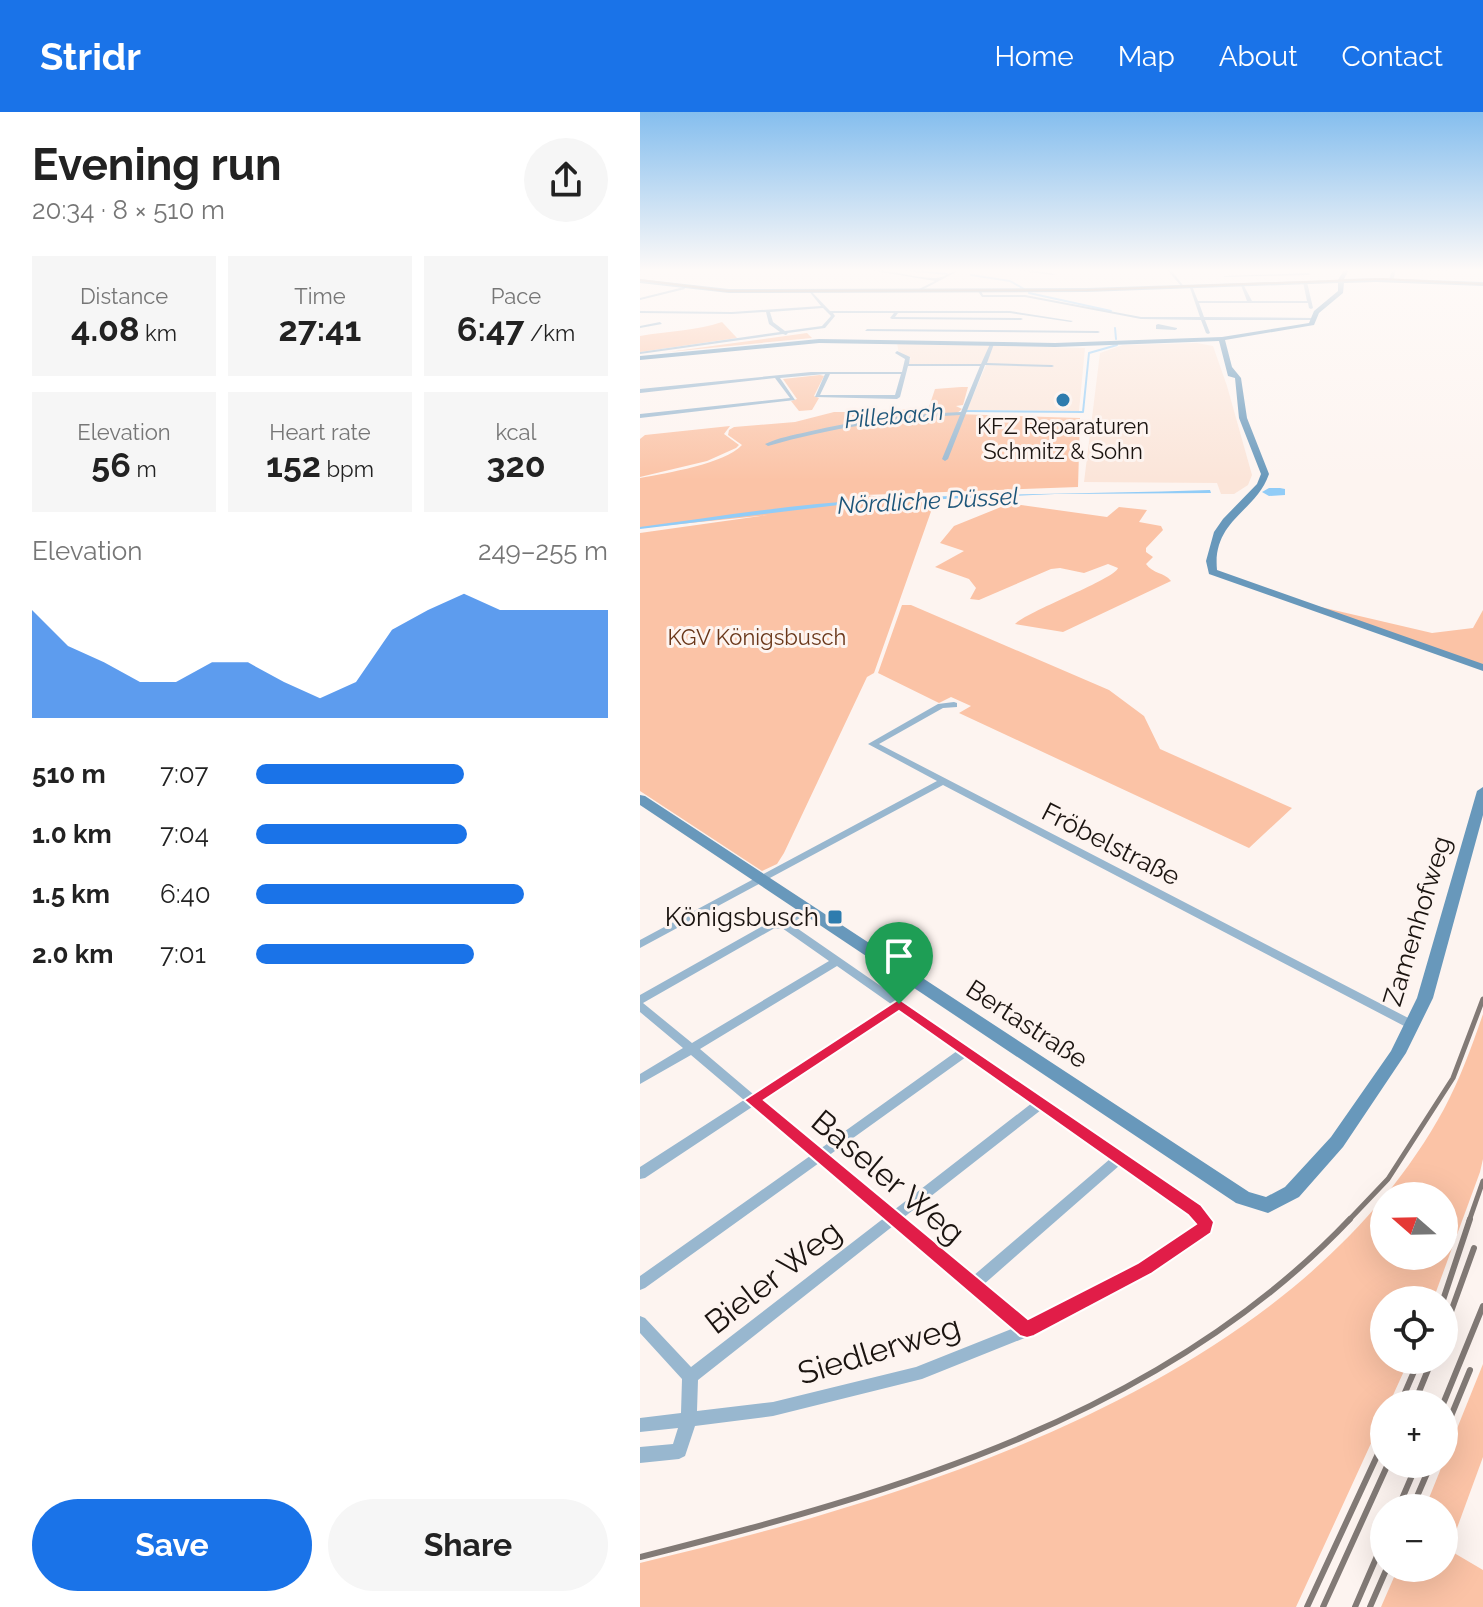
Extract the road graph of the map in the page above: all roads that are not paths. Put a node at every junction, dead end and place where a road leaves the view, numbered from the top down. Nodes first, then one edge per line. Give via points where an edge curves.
1 (1222, 339) edge
2 (741, 340) edge
3 (1143, 340) edge
4 (1214, 340) edge
5 (927, 341) junction
6 (944, 341) junction
7 (1019, 343) junction
8 (1086, 343) junction
9 (992, 344) junction
10 (1224, 350) junction
11 (897, 352) dead end
12 (641, 357) edge
13 (906, 365) junction
14 (984, 365) junction
15 (1052, 366) dead end
16 (828, 373) junction
17 (904, 373) junction
18 (777, 377) junction
19 (640, 391) edge
20 (963, 412) junction
21 (640, 416) edge
22 (768, 444) dead end
23 (945, 459) dead end
24 (1483, 668) edge
25 (954, 705) dead end
26 (942, 782) junction
27 (1483, 791) edge
28 (640, 799) edge
29 (761, 879) junction
30 (806, 909) junction
31 (784, 924) junction
32 (640, 945) edge
33 (837, 961) junction
34 (640, 1000) edge
35 (899, 1004) junction
36 (640, 1006) edge
37 (1412, 1025) junction
38 (692, 1049) junction
39 (966, 1051) junction
40 (640, 1080) edge
41 (752, 1100) junction
42 (1041, 1103) junction
43 (819, 1156) junction
44 (1120, 1158) junction
45 (640, 1174) edge
46 (1268, 1205) joint
47 (894, 1218) junction
48 (640, 1284) edge
49 (973, 1285) junction
50 (640, 1323) edge
51 (1027, 1330) junction
52 (690, 1377) junction
53 (689, 1419) junction
54 (640, 1425) edge
55 (640, 1455) edge

1 - 10 street
2 - 12 street
3 - 8 street
4 - 10 street
5 - 6 street
5 - 9 street
5 - 12 street via 810,341
6 - 7 street
6 - 9 street
7 - 8 street
7 - 9 street
8 - 9 street
9 - 14 street
10 - 24 street via 1264,480 1219,532 1212,572
11 - 13 street via 907,357
13 - 14 street
13 - 17 street
14 - 15 street
14 - 20 street
16 - 17 street
16 - 17 street via 817,396 897,397
16 - 18 street
18 - 19 street
18 - 21 street via 793,399
20 - 22 street via 867,422
20 - 23 street
25 - 26 street, Fröbelstraße via 941,706 872,744
26 - 29 street
26 - 37 street, Fröbelstraße
27 - 37 street, Zamenhofweg via 1443,943
28 - 29 street, Bertastraße
29 - 30 street, Bertastraße
29 - 32 street
30 - 31 street
30 - 46 street, Bertastraße via 1243,1198
31 - 33 street, Siedlerweg
31 - 34 street via 770,926
33 - 35 street, Siedlerweg
33 - 38 street
35 - 39 street, Siedlerweg
35 - 41 street
36 - 38 street, Baseler Weg
37 - 46 street, Zamenhofweg via 1337,1142 1292,1192
38 - 40 street
38 - 41 street, Baseler Weg
39 - 42 street, Siedlerweg
39 - 43 street
41 - 43 street, Baseler Weg
41 - 45 street
42 - 44 street, Siedlerweg
42 - 47 street, Bieler Weg
43 - 47 street, Baseler Weg
43 - 48 street
44 - 49 street
44 - 51 street, Siedlerweg via 1194,1210 1205,1228 1144,1269
47 - 49 street, Baseler Weg
47 - 52 street, Bieler Weg
49 - 51 street, Baseler Weg
50 - 52 street
51 - 53 street, Siedlerweg via 917,1374 842,1394
52 - 53 street
53 - 54 street, Siedlerweg
53 - 55 street via 679,1451

